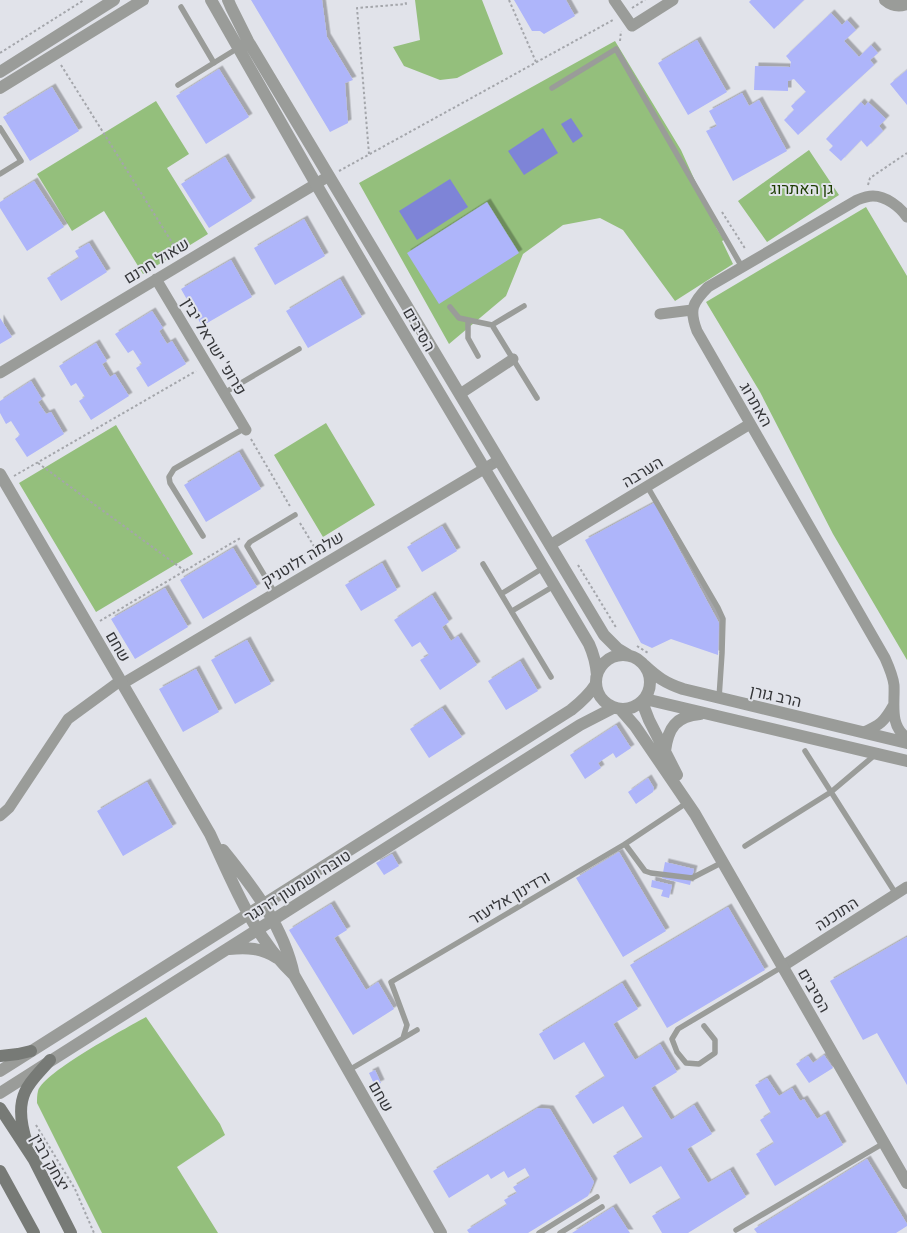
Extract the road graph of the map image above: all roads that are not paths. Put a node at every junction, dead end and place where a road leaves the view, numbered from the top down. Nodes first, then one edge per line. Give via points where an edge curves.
1 (114, 0) edge
2 (143, 0) edge
3 (210, 0) edge
4 (228, 0) edge
5 (614, 0) edge
6 (673, 0) edge
7 (886, 0) edge
8 (181, 7) dead end
9 (905, 8) edge
10 (238, 48) junction
11 (214, 63) junction
12 (0, 72) edge
13 (178, 85) dead end
14 (0, 88) edge
15 (552, 88) dead end
16 (0, 128) edge
17 (2, 137) edge
18 (0, 174) edge
19 (329, 176) junction
20 (316, 184) junction
21 (907, 218) edge
22 (742, 267) junction
23 (156, 279) junction
24 (524, 306) dead end
25 (450, 307) dead end
26 (692, 310) junction
27 (660, 314) dead end
28 (468, 320) junction
29 (492, 324) junction
30 (299, 349) dead end
31 (478, 356) dead end
32 (513, 359) junction
33 (0, 373) edge
34 (224, 393) junction
35 (460, 394) junction
36 (537, 398) dead end
37 (750, 424) junction
38 (246, 429) joint
39 (500, 460) junction
40 (484, 469) junction
41 (2, 478) edge
42 (647, 486) junction
43 (296, 515) road end
44 (203, 536) dead end
45 (550, 545) junction
46 (483, 564) dead end
47 (543, 568) junction
48 (554, 586) junction
49 (275, 593) junction
50 (501, 594) junction
51 (512, 611) junction
52 (628, 655) junction
53 (650, 661) junction
54 (551, 677) dead end
55 (596, 680) junction
56 (121, 682) junction
57 (718, 698) junction
58 (644, 700) junction
59 (894, 704) junction
60 (617, 709) junction
61 (706, 713) junction
62 (864, 732) junction
63 (907, 738) edge
64 (907, 743) edge
65 (665, 751) junction
66 (805, 751) dead end
67 (876, 754) junction
68 (907, 761) edge
69 (831, 792) junction
70 (688, 801) junction
71 (0, 816) edge
72 (210, 834) junction
73 (625, 844) junction
74 (745, 846) dead end
75 (723, 862) junction
76 (907, 888) edge
77 (896, 894) junction
78 (264, 905) junction
79 (249, 914) junction
80 (272, 920) junction
81 (258, 930) junction
82 (227, 949) junction
83 (279, 960) junction
84 (783, 966) junction
85 (294, 975) junction
86 (704, 1026) dead end
87 (417, 1030) dead end
88 (403, 1038) junction
89 (31, 1052) junction
90 (0, 1056) edge
91 (50, 1060) junction
92 (349, 1070) junction
93 (0, 1071) edge
94 (0, 1093) edge
95 (0, 1108) edge
96 (884, 1143) junction
97 (34, 1160) junction
98 (0, 1171) edge
99 (906, 1179) edge
100 (597, 1197) dead end
101 (602, 1207) dead end
102 (736, 1230) dead end
103 (34, 1233) edge
104 (70, 1233) edge
105 (441, 1233) edge
106 (539, 1233) edge
107 (560, 1233) edge

1 - 12 street
2 - 14 street
3 - 10 street, הסיבים
4 - 19 street, הסיבים via 248,41
5 - 6 street via 632,26
7 - 9 street
8 - 11 lane
10 - 11 lane
10 - 20 street, הסיבים
11 - 13 lane
15 - 22 lane via 616,49
16 - 17 lane
17 - 18 lane via 21,162
19 - 20 street, שאול חרנם
19 - 35 street, הסיבים
20 - 23 street, שאול חרנם
20 - 40 street, הסיבים
21 - 22 street via 896,205 883,198 865,197
22 - 26 street via 708,287
23 - 33 street, שאול חרנם
23 - 34 street, פרופ' ישראל יבין
24 - 29 lane
25 - 28 lane via 459,318
26 - 27 street
26 - 37 street, האתרוג via 697,331
28 - 29 lane
28 - 31 lane via 468,338
29 - 32 lane
30 - 34 lane
32 - 35 street
32 - 36 lane
34 - 38 street, פרופ' ישראל יבין
35 - 39 street, הסיבים
37 - 42 street, הערבה
37 - 59 street, האתרוג via 885,658 891,672
38 - 44 lane via 174,469 169,477
39 - 40 street, שלמה זלוטניק
39 - 45 street, הסיבים
40 - 47 street, הסיבים
40 - 49 street, שלמה זלוטניק
41 - 56 street, שחם
42 - 45 street, הערבה
42 - 57 lane via 723,619
43 - 49 lane via 247,546
45 - 52 street, הסיבים via 604,635
46 - 50 lane
47 - 48 street, הסיבים
47 - 50 lane
48 - 51 lane
48 - 55 street, הסיבים via 594,655
49 - 56 street, שלמה זלוטניק
50 - 51 lane
51 - 54 lane
52 - 53 street
52 - 55 street via 612,657 605,662
53 - 57 street, הרב גורן via 657,677 682,689
53 - 58 street via 651,681
55 - 60 street via 601,698
55 - 78 street, טובה ושמעון דרנגר via 590,693 571,710
56 - 71 street, שלמה זלוטניק via 68,719 9,808
56 - 72 street, שחם
57 - 62 street, הרב גורן
58 - 60 street via 629,709
58 - 61 street, הרב גורן
58 - 65 street, הסיבים via 649,720
59 - 62 street via 883,721
59 - 63 street, האתרוג via 896,723
60 - 70 street, הסיבים via 636,726
60 - 80 street, טובה ושמעון דרנגר via 580,725
61 - 65 street via 680,720 669,732
61 - 67 street, הרב גורן
62 - 64 street, הרב גורן
65 - 70 street, הסיבים
66 - 69 lane
67 - 68 street, הרב גורן
67 - 69 lane
69 - 74 lane
69 - 77 lane
70 - 73 lane, ורדינון אליעזר
70 - 75 street, הסיבים
72 - 78 street, שחם
72 - 79 street, שחם
73 - 75 lane via 645,871 651,873 692,878
73 - 88 lane, ורדינון אליעזר via 390,982 406,1025
75 - 84 street, הסיבים
76 - 77 street, התוכנה
77 - 84 street, התוכנה
78 - 79 street, טובה ושמעון דרנגר
78 - 80 street, שחם
79 - 81 street, שחם
79 - 89 street, טובה ושמעון דרנגר
80 - 81 street, טובה ושמעון דרנגר
80 - 85 street, שחם via 287,949
81 - 82 street, טובה ושמעון דרנגר
81 - 83 street, שחם
82 - 83 street via 249,947
82 - 91 street, טובה ושמעון דרנגר
83 - 85 street, שחם
84 - 86 lane via 678,1029 672,1039 686,1063 699,1064 715,1053 714,1040
84 - 96 street, הסיבים
85 - 92 street, שחם
87 - 88 lane
88 - 92 lane
89 - 90 main road
89 - 93 street, טובה ושמעון דרנגר
91 - 94 street, טובה ושמעון דרנגר
91 - 97 main road via 25,1090 22,1099 22,1125
92 - 105 street, שחם
95 - 97 main road, יצחק רבין
96 - 99 street, הסיבים
96 - 102 lane
97 - 104 main road, יצחק רבין
98 - 103 main road
100 - 106 lane
101 - 107 lane

